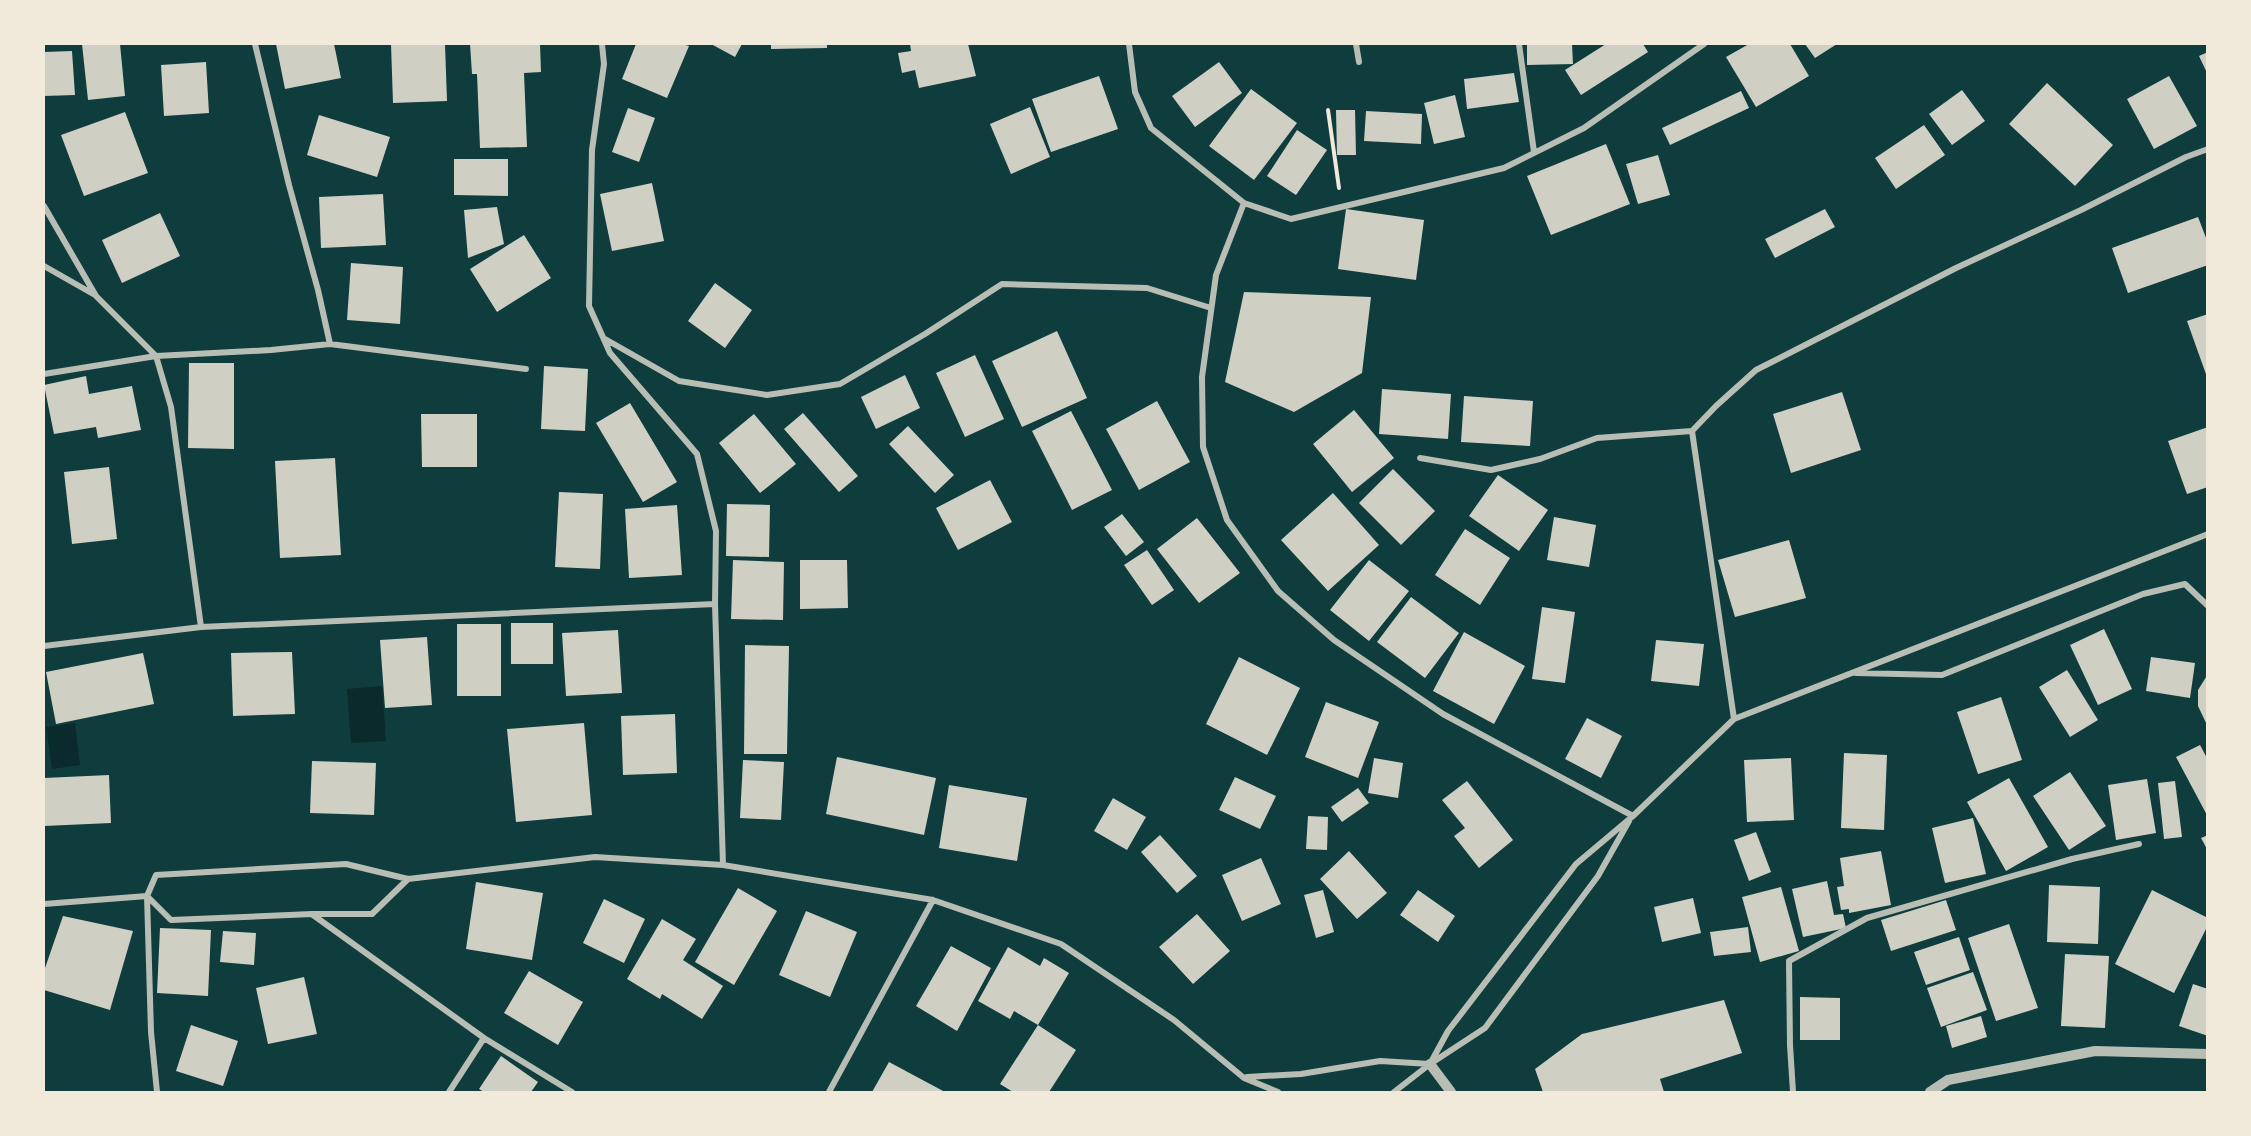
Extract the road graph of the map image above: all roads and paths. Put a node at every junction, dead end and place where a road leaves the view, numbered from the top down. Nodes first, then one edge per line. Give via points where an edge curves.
1 (255, 44) edge
2 (602, 44) edge
3 (1129, 44) edge
4 (1356, 44) edge
5 (1519, 44) edge
6 (1704, 44) edge
7 (1359, 62) dead end
8 (1328, 110) dead end
9 (2208, 149) edge
10 (1534, 152) junction
11 (1244, 203) junction
12 (44, 206) edge
13 (1342, 207) junction
14 (44, 266) edge
15 (96, 296) junction
16 (1211, 308) junction
17 (604, 339) junction
18 (330, 345) junction
19 (156, 356) junction
20 (526, 369) dead end
21 (44, 374) edge
22 (1692, 431) junction
23 (1420, 458) dead end
24 (2208, 534) edge
25 (715, 604) junction
26 (2208, 606) edge
27 (201, 627) junction
28 (44, 645) edge
29 (1851, 673) junction
30 (1734, 719) junction
31 (1633, 816) junction
32 (2139, 844) dead end
33 (723, 865) junction
34 (408, 879) junction
35 (147, 896) junction
36 (933, 900) junction
37 (44, 904) edge
38 (312, 914) junction
39 (484, 1038) junction
40 (2208, 1054) edge
41 (1430, 1064) junction
42 (1244, 1078) junction
43 (158, 1092) edge
44 (449, 1092) edge
45 (572, 1092) edge
46 (829, 1092) edge
47 (1278, 1092) edge
48 (1394, 1092) edge
49 (1451, 1092) edge
50 (1793, 1092) edge
51 (1930, 1092) edge

1 - 18 street
2 - 17 street via 604,64 591,150 589,306
3 - 11 street via 1136,92 1151,128
4 - 7 street
5 - 10 street
6 - 10 street via 1584,128
8 - 13 path
9 - 22 street via 1956,268 1756,370
10 - 13 street via 1504,168
11 - 13 street via 1291,219
11 - 16 street via 1216,275
12 - 15 street
14 - 15 street
15 - 19 street
16 - 17 street via 1147,288 1002,284 840,384 767,395 679,381
16 - 31 street via 1202,377 1203,447 1227,520 1278,591 1334,640 1443,714
17 - 25 street via 610,352 697,454 716,531
18 - 19 street
18 - 20 street
19 - 21 street
19 - 27 street via 171,407
22 - 23 street via 1596,438 1540,459 1491,470
22 - 30 street
24 - 29 street
25 - 27 street
25 - 33 street
26 - 29 street via 2185,584 2143,594 1942,675
27 - 28 street
29 - 30 street
30 - 31 street
31 - 41 street via 1576,864 1448,1031
31 - 41 street via 1598,876 1485,1028
32 - 50 street via 2072,859 1867,918 1789,960
33 - 34 street via 595,856
33 - 36 street
34 - 35 street via 346,864 156,875
34 - 38 street via 372,914
35 - 37 street
35 - 38 street via 171,920
35 - 43 street via 151,1032
36 - 42 street via 1060,944 1174,1020
36 - 46 street
38 - 39 street
39 - 44 street
39 - 45 street
40 - 51 street via 2095,1052 1948,1080
41 - 42 street via 1380,1061 1301,1074
41 - 48 street
41 - 49 street
42 - 47 street

